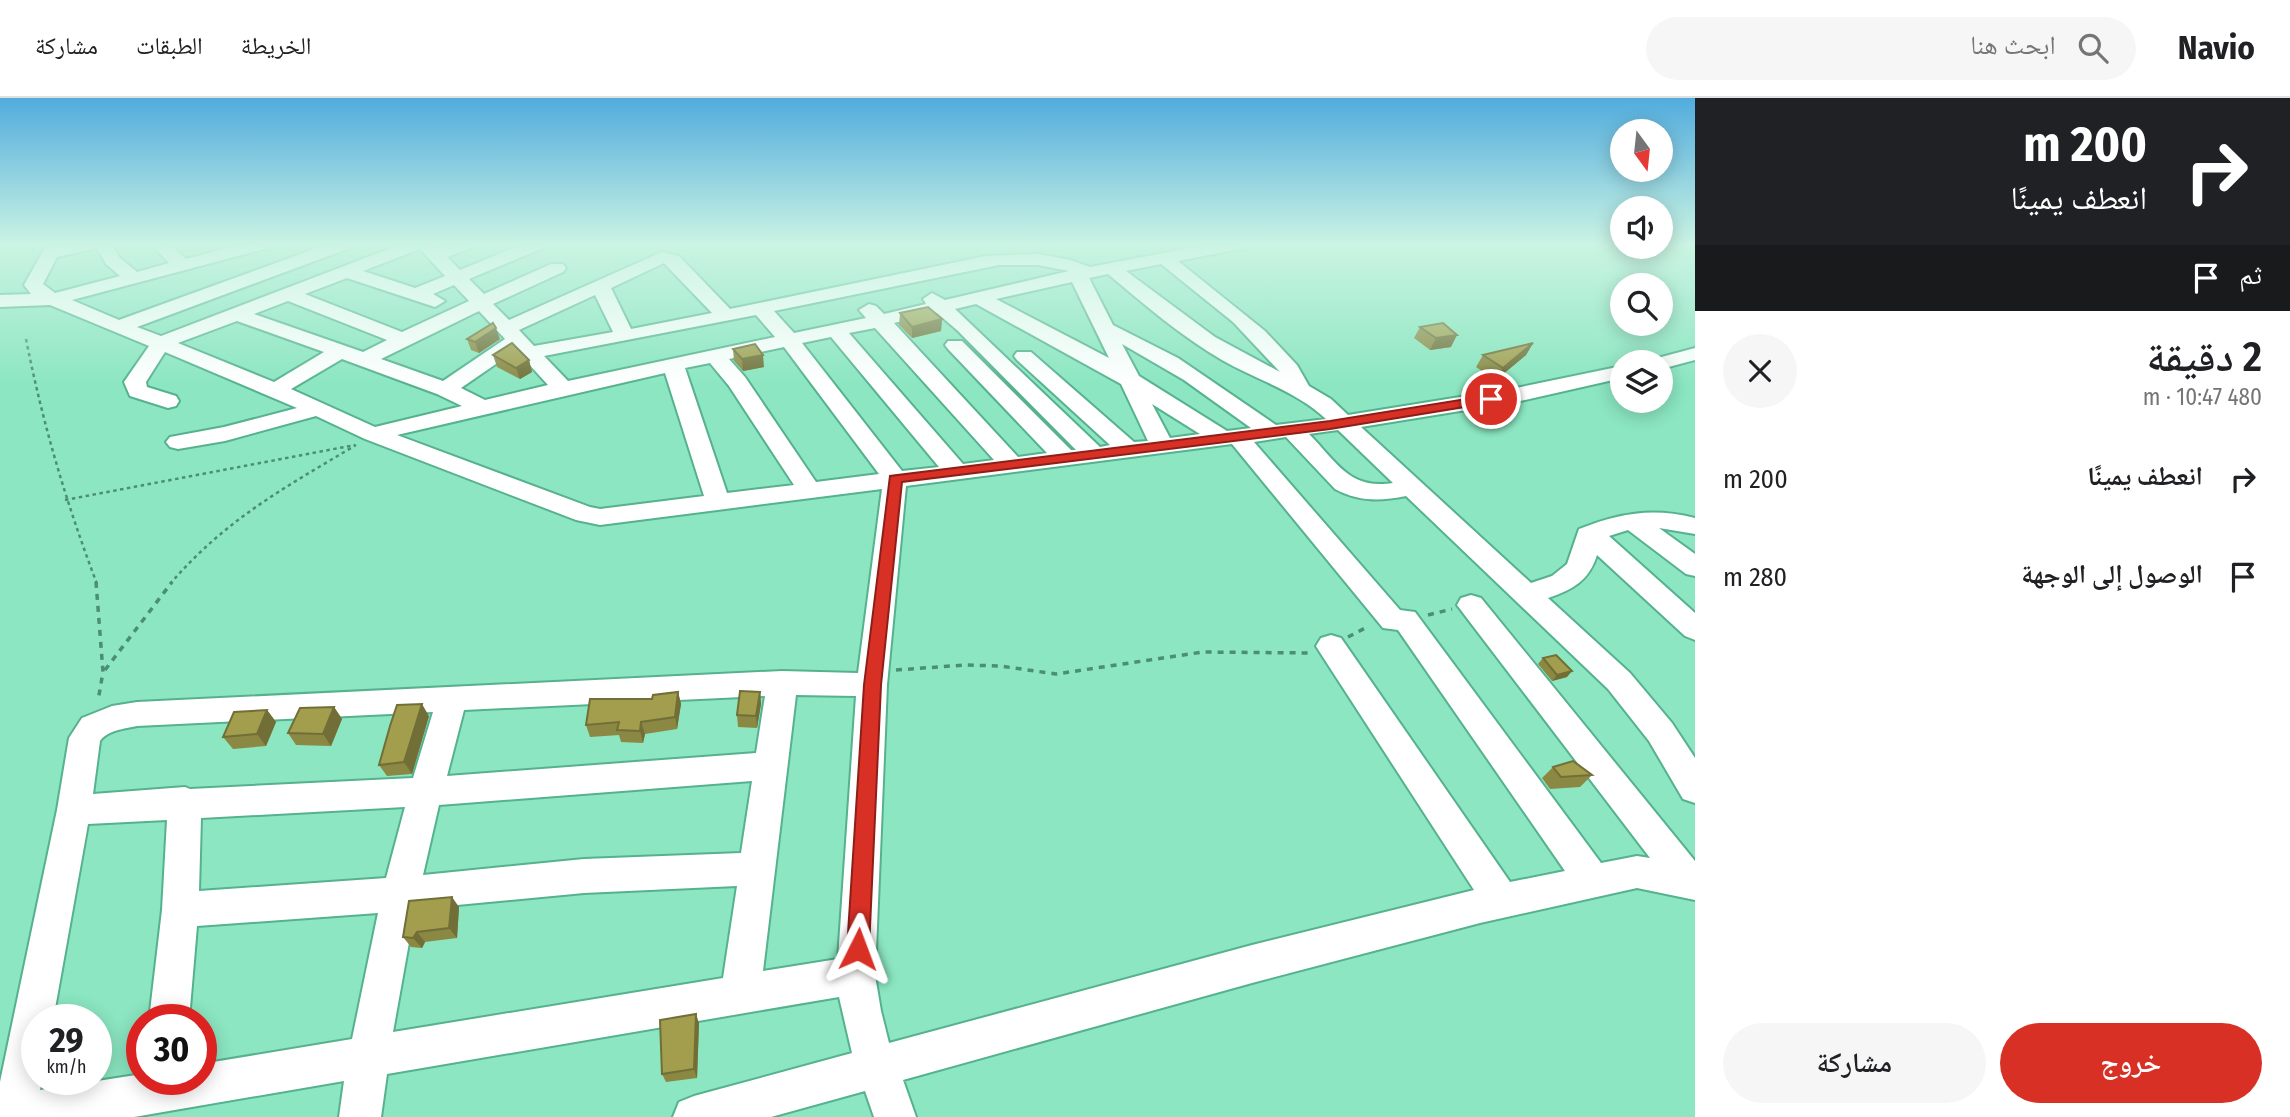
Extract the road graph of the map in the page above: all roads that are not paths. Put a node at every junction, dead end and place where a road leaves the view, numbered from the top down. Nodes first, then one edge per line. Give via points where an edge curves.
1 (39, 292) edge
2 (83, 292) edge
3 (172, 292) edge
4 (215, 292) edge
5 (297, 292) edge
6 (409, 292) edge
7 (423, 292) edge
8 (469, 292) edge
9 (507, 292) edge
10 (590, 292) edge
11 (603, 292) edge
12 (703, 292) edge
13 (843, 292) edge
14 (851, 292) edge
15 (923, 292) edge
16 (1009, 292) edge
17 (1098, 292) edge
18 (1125, 292) edge
19 (1205, 292) edge
20 (417, 294) junction
21 (288, 295) junction
22 (980, 298) junction
23 (55, 299) junction
24 (192, 300) junction
25 (0, 301) edge
26 (481, 304) junction
27 (941, 307) junction
28 (761, 309) junction
29 (459, 311) junction
30 (237, 314) junction
31 (727, 317) junction
32 (879, 321) junction
33 (120, 326) junction
34 (1106, 329) junction
35 (836, 330) junction
36 (625, 336) junction
37 (402, 339) junction
38 (789, 340) junction
39 (517, 341) junction
40 (161, 344) junction
41 (955, 345) dead end
42 (339, 352) junction
43 (1695, 354) edge
44 (715, 356) junction
45 (1024, 356) dead end
46 (364, 360) junction
47 (1673, 360) edge
48 (673, 365) junction
49 (1610, 375) edge
50 (1130, 380) junction
51 (564, 387) junction
52 (1299, 387) junction
53 (445, 389) junction
54 (275, 390) junction
55 (168, 401) dead end
56 (482, 407) junction
57 (318, 409) junction
58 (1343, 423) junction
59 (1281, 431) junction
60 (1229, 437) junction
61 (365, 439) junction
62 (178, 442) dead end
63 (1163, 446) junction
64 (1129, 450) junction
65 (1094, 454) junction
66 (1065, 458) junction
67 (1011, 464) junction
68 (956, 471) junction
69 (895, 479) junction
70 (1412, 487) junction
71 (810, 491) junction
72 (718, 502) junction
73 (1632, 520) junction
74 (1695, 526) edge
75 (1591, 534) junction
76 (1695, 567) edge
77 (1525, 594) junction
78 (1471, 605) road end
79 (1695, 629) edge
80 (1331, 646) road end
81 (873, 678) junction
82 (782, 683) junction
83 (452, 699) junction
84 (771, 766) junction
85 (1694, 785) edge
86 (425, 792) junction
87 (185, 802) junction
88 (74, 810) junction
89 (759, 869) junction
90 (1594, 882) junction
91 (1693, 883) edge
92 (399, 894) junction
93 (1502, 902) junction
94 (180, 909) junction
95 (856, 975) junction
96 (740, 995) junction
97 (171, 1004) edge
98 (368, 1059) junction
99 (877, 1066) junction
100 (217, 1079) edge
101 (126, 1093) edge
102 (14, 1116) edge
103 (360, 1117) edge
104 (694, 1117) edge
105 (895, 1117) edge

1 - 23 street
2 - 23 street
3 - 24 street
4 - 24 street
5 - 21 street
6 - 20 street
7 - 20 street
8 - 26 street
9 - 26 street
10 - 39 street
11 - 36 street
12 - 31 street
13 - 28 street
14 - 32 street
15 - 27 street
16 - 22 street
17 - 34 street
18 - 52 street via 1242,362
19 - 52 street via 1273,348 1292,369
20 - 29 street
21 - 30 street
21 - 37 street
22 - 27 street
22 - 50 street
23 - 25 street
23 - 33 street
24 - 33 street
26 - 29 street
26 - 39 street
27 - 32 street
27 - 65 street
28 - 31 street
28 - 38 street
29 - 37 street
30 - 40 street
30 - 42 street
31 - 36 street
32 - 35 street
32 - 67 street
33 - 40 street
34 - 50 street
34 - 59 street via 1134,341
35 - 38 street
35 - 68 street
36 - 39 street
37 - 46 street
38 - 44 street
38 - 69 street
39 - 51 street
39 - 53 street
40 - 54 street
40 - 55 street via 135,382 138,391
41 - 66 street
42 - 46 street
42 - 54 street
43 - 47 street
44 - 48 street
44 - 71 street
45 - 64 street
46 - 53 street
48 - 51 street
48 - 72 street
49 - 58 street
50 - 60 street
50 - 63 street
51 - 56 street
52 - 58 street
53 - 56 street
54 - 57 street
56 - 61 street
57 - 61 street
57 - 62 street
58 - 59 street
58 - 70 street
59 - 60 street
59 - 70 street via 1353,489 1377,494
60 - 63 street
60 - 90 street via 1399,620
61 - 72 street via 600,517
63 - 64 street
64 - 65 street
65 - 66 street
66 - 67 street
67 - 68 street
68 - 69 street
69 - 71 street
69 - 81 street
70 - 77 street
71 - 72 street
73 - 74 street via 1655,518
73 - 75 street
73 - 76 street
75 - 77 street via 1579,571 1555,586
75 - 79 street
77 - 85 street via 1619,681 1654,721
78 - 91 street
80 - 93 street
81 - 82 street
81 - 95 street
82 - 83 street
82 - 84 street
83 - 86 street
83 - 88 street via 137,714 112,719 93,727 85,738
84 - 86 street
84 - 89 street
86 - 87 street
86 - 92 street
87 - 88 street
87 - 94 street
88 - 102 street
89 - 92 street via 584,876
89 - 96 street
90 - 91 street via 1637,872
90 - 93 street
92 - 94 street
92 - 98 street
93 - 99 street
94 - 97 street
95 - 96 street
95 - 99 street via 857,998
96 - 98 street
98 - 100 street
98 - 103 street
99 - 104 street
99 - 105 street
101 - 102 street

